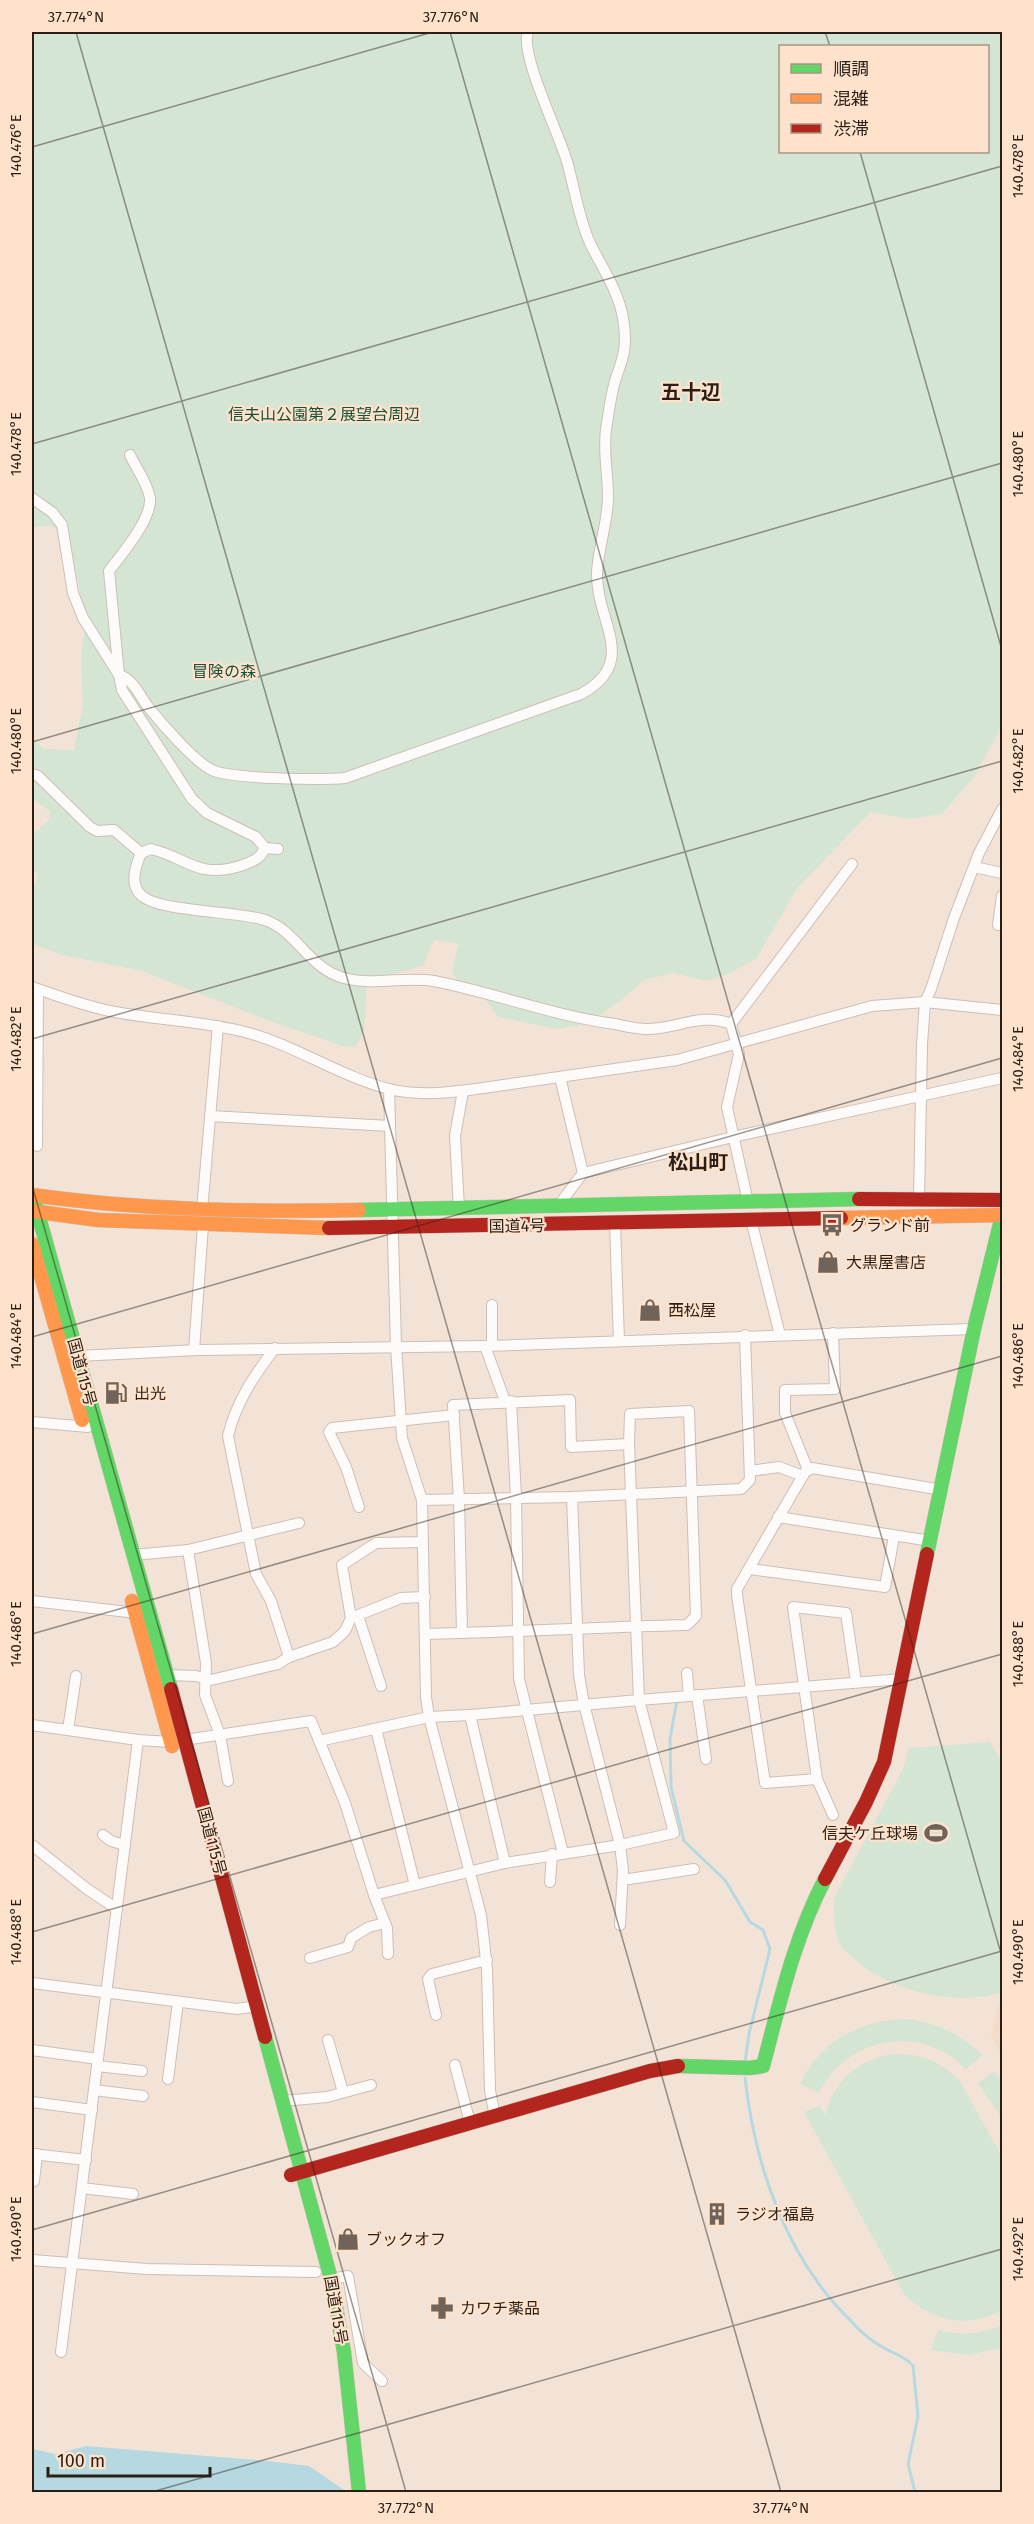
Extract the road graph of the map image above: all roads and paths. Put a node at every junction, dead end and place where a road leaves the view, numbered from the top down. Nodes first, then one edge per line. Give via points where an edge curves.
1 (528, 32) edge
2 (130, 455) dead end
3 (32, 498) edge
4 (119, 675) junction
5 (32, 774) edge
6 (1002, 809) edge
7 (265, 848) junction
8 (278, 849) dead end
9 (141, 853) junction
10 (852, 864) dead end
11 (974, 867) junction
12 (1002, 873) edge
13 (1002, 896) edge
14 (998, 925) dead end
15 (35, 988) edge
16 (925, 1002) junction
17 (1002, 1010) edge
18 (731, 1024) junction
19 (218, 1026) junction
20 (737, 1044) junction
21 (560, 1077) junction
22 (1002, 1078) edge
23 (389, 1089) junction
24 (463, 1091) junction
25 (920, 1097) junction
26 (210, 1116) junction
27 (390, 1126) junction
28 (733, 1137) junction
29 (37, 1146) dead end
30 (583, 1173) junction
31 (32, 1194) edge
32 (919, 1198) junction
33 (1002, 1200) edge
34 (748, 1202) junction
35 (558, 1207) junction
36 (459, 1208) junction
37 (392, 1209) junction
38 (202, 1210) junction
39 (34, 1211) edge
40 (1002, 1215) edge
41 (751, 1220) junction
42 (615, 1224) junction
43 (202, 1226) junction
44 (392, 1228) junction
45 (32, 1244) edge
46 (492, 1305) dead end
47 (974, 1329) junction
48 (833, 1333) junction
49 (745, 1335) junction
50 (780, 1335) junction
51 (619, 1341) junction
52 (488, 1345) junction
53 (396, 1346) junction
54 (274, 1348) junction
55 (194, 1350) junction
56 (78, 1356) junction
57 (508, 1401) junction
58 (454, 1415) junction
59 (401, 1419) junction
60 (32, 1422) edge
61 (91, 1426) junction
62 (629, 1444) junction
63 (750, 1471) junction
64 (806, 1473) junction
65 (942, 1490) junction
66 (693, 1491) junction
67 (631, 1494) junction
68 (516, 1497) junction
69 (572, 1497) junction
70 (459, 1499) junction
71 (422, 1500) junction
72 (358, 1507) dead end
73 (778, 1517) junction
74 (299, 1524) dead end
75 (250, 1536) junction
76 (894, 1536) junction
77 (931, 1541) junction
78 (422, 1542) junction
79 (188, 1550) junction
80 (133, 1555) junction
81 (750, 1569) junction
82 (424, 1597) junction
83 (32, 1601) edge
84 (142, 1612) junction
85 (355, 1617) junction
86 (637, 1626) junction
87 (576, 1628) junction
88 (518, 1632) junction
89 (462, 1633) junction
90 (425, 1634) junction
91 (289, 1657) junction
92 (687, 1672) dead end
93 (76, 1676) dead end
94 (167, 1676) junction
95 (206, 1677) junction
96 (902, 1679) junction
97 (856, 1682) junction
98 (381, 1686) dead end
99 (803, 1687) junction
100 (751, 1691) junction
101 (693, 1695) junction
102 (639, 1700) junction
103 (584, 1704) junction
104 (527, 1710) junction
105 (470, 1716) junction
106 (429, 1717) junction
107 (32, 1725) edge
108 (376, 1729) junction
109 (68, 1730) junction
110 (220, 1735) junction
111 (138, 1740) junction
112 (178, 1741) junction
113 (319, 1741) junction
114 (706, 1758) dead end
115 (817, 1779) junction
116 (228, 1781) dead end
117 (833, 1815) dead end
118 (103, 1835) dead end
119 (32, 1845) edge
120 (125, 1845) junction
121 (620, 1845) junction
122 (557, 1853) junction
123 (505, 1863) junction
124 (693, 1869) dead end
125 (470, 1872) junction
126 (623, 1880) junction
127 (550, 1882) dead end
128 (415, 1885) junction
129 (374, 1895) junction
130 (117, 1910) junction
131 (385, 1923) junction
132 (620, 1925) dead end
133 (388, 1954) dead end
134 (310, 1958) dead end
135 (487, 1960) junction
136 (32, 1983) edge
137 (106, 1993) junction
138 (178, 2002) junction
139 (250, 2008) junction
140 (436, 2015) dead end
141 (328, 2040) dead end
142 (32, 2050) edge
143 (98, 2062) junction
144 (454, 2065) dead end
145 (142, 2071) dead end
146 (168, 2079) dead end
147 (371, 2085) dead end
148 (94, 2090) junction
149 (343, 2092) junction
150 (143, 2096) dead end
151 (283, 2101) junction
152 (32, 2102) edge
153 (92, 2110) junction
154 (495, 2117) junction
155 (470, 2124) junction
156 (34, 2154) edge
157 (86, 2160) junction
158 (296, 2173) junction
159 (34, 2181) dead end
160 (82, 2188) junction
161 (134, 2194) dead end
162 (32, 2260) edge
163 (72, 2265) junction
164 (316, 2272) junction
165 (331, 2279) junction
166 (61, 2352) dead end
167 (382, 2382) dead end
168 (342, 2391) junction
169 (346, 2493) edge
170 (359, 2493) edge

1 - 4 street via 526,44 532,67 566,155 585,231 618,297 625,333 624,357 606,430 608,498 597,573 611,645 608,672 581,694 376,768 328,780 209,769 149,708 129,679
2 - 4 street via 150,497 149,511 109,571
3 - 4 street via 62,525 73,593 83,618
4 - 7 street via 122,690 192,799 207,813 256,837
5 - 9 street via 90,827 114,830
6 - 11 street
7 - 8 street
7 - 9 street via 254,862 217,871 198,869 161,851
9 - 18 street via 135,880 143,897 173,906 265,920 287,934 315,964 344,978 382,983 431,981 596,1022 647,1029 704,1019
10 - 18 street
11 - 12 street
11 - 16 street
13 - 14 street
15 - 19 street via 115,1012
15 - 29 street
16 - 17 street
16 - 20 street via 872,1005
16 - 25 street
18 - 20 street
19 - 23 street via 279,1043
19 - 26 street
20 - 21 street via 677,1060
20 - 28 street via 739,1054 727,1107
21 - 24 street
21 - 30 street
22 - 25 street
23 - 24 street via 413,1093
23 - 27 street
24 - 36 street via 455,1136
25 - 28 street
25 - 32 street
26 - 27 street
26 - 38 street
27 - 37 street
28 - 30 street
28 - 34 street
30 - 35 street
31 - 38 main road, 国道4号
31 - 39 main road, 国道115号
32 - 33 main road, 国道4号
32 - 34 main road, 国道4号
34 - 35 main road, 国道4号
35 - 36 main road, 国道4号
36 - 37 main road, 国道4号
37 - 38 main road, 国道4号
37 - 44 street
39 - 43 main road, 国道4号 via 98,1220
39 - 56 main road, 国道115号
40 - 41 main road, 国道4号
40 - 47 main road
41 - 42 main road, 国道4号
41 - 50 street
42 - 44 main road, 国道4号
42 - 51 street
43 - 44 main road, 国道4号
43 - 55 street
44 - 53 street
45 - 61 main road, 国道115号
46 - 52 street
47 - 48 street
47 - 65 main road
48 - 50 street
48 - 64 street via 835,1389 785,1390 785,1413
49 - 50 street
49 - 51 street
49 - 63 street
51 - 52 street
52 - 53 street
52 - 57 street
53 - 54 street
53 - 59 street
54 - 55 street
54 - 75 street via 240,1399 228,1436
55 - 56 street
56 - 61 main road, 国道115号
57 - 58 street via 453,1405
57 - 62 street via 570,1400 571,1447
57 - 68 street
58 - 59 street
58 - 70 street
59 - 71 street via 402,1438
59 - 72 street via 332,1428 329,1432 346,1467
60 - 61 street
61 - 80 main road, 国道115号
61 - 84 main road, 国道115号
62 - 66 street via 630,1413 689,1411
62 - 67 street
63 - 64 street via 779,1467
63 - 66 street via 750,1480 741,1489
64 - 65 street via 812,1468
64 - 73 street
65 - 77 main road
66 - 67 street
66 - 86 street via 696,1616 687,1625
67 - 69 street
67 - 86 street
68 - 69 street
68 - 70 street
68 - 88 street
69 - 87 street
70 - 71 street
70 - 89 street
71 - 78 street
73 - 76 street
73 - 81 street
74 - 75 street
75 - 79 street
75 - 91 street via 256,1574 271,1601
76 - 77 street
76 - 81 street via 885,1587
77 - 96 main road
78 - 82 street
78 - 85 street via 376,1543 342,1565
79 - 80 street
79 - 95 street
80 - 84 main road, 国道115号
81 - 100 street via 736,1595
82 - 85 street via 401,1598
82 - 90 street
83 - 84 street
84 - 94 main road, 国道115号
84 - 112 main road, 国道115号
85 - 91 street via 333,1642
85 - 98 street
86 - 87 street
86 - 102 street
87 - 88 street
87 - 103 street
88 - 89 street
88 - 104 street via 519,1679
89 - 90 street
90 - 106 street
91 - 95 street via 244,1674 211,1680
92 - 101 street
93 - 109 street
94 - 95 street
94 - 112 main road, 国道115号
95 - 110 street via 205,1695
96 - 97 street
96 - 154 main road via 884,1762 871,1797 806,1921 785,1979 764,2066 673,2066
97 - 99 street
97 - 99 street via 846,1613 793,1607
99 - 100 street
99 - 115 street
100 - 101 street
100 - 115 street via 765,1783
101 - 102 street
101 - 114 street
102 - 103 street
102 - 121 street via 674,1833
103 - 104 street
103 - 121 street
104 - 105 street
104 - 122 street
105 - 106 street
105 - 123 street
106 - 108 street
106 - 125 street
107 - 109 street
108 - 113 street
108 - 128 street
109 - 111 street
110 - 112 street
110 - 113 street via 311,1720
110 - 116 street
111 - 112 street
111 - 120 street
112 - 139 main road, 国道115号
113 - 129 street via 345,1803
115 - 117 street
118 - 120 street
119 - 130 street
120 - 130 street
121 - 122 street
121 - 126 street
122 - 123 street
122 - 127 street
123 - 125 street
124 - 126 street
125 - 128 street
125 - 135 street
126 - 132 street
128 - 129 street
129 - 131 street
130 - 137 street
131 - 133 street
131 - 134 street via 351,1938 348,1947
135 - 140 street via 432,1974 428,1979
135 - 154 street via 490,2090
136 - 137 street
137 - 138 street
137 - 143 street
138 - 139 street
138 - 146 street
139 - 151 main road, 国道115号
139 - 158 main road, 国道115号
141 - 149 street
142 - 143 street
143 - 145 street
143 - 148 street
144 - 155 street
147 - 149 street
148 - 150 street
148 - 153 street
149 - 151 street
151 - 158 main road, 国道115号
152 - 153 street
153 - 157 street
154 - 155 main road
155 - 158 main road
156 - 157 street
156 - 159 street
157 - 160 street
158 - 164 main road, 国道115号
158 - 165 main road, 国道115号
160 - 161 street
160 - 163 street
162 - 163 street
163 - 164 street
163 - 166 street
164 - 168 main road, 国道115号
165 - 167 street via 348,2276 363,2363
165 - 168 main road, 国道115号
168 - 169 main road, 国道115号
168 - 170 main road, 国道115号

